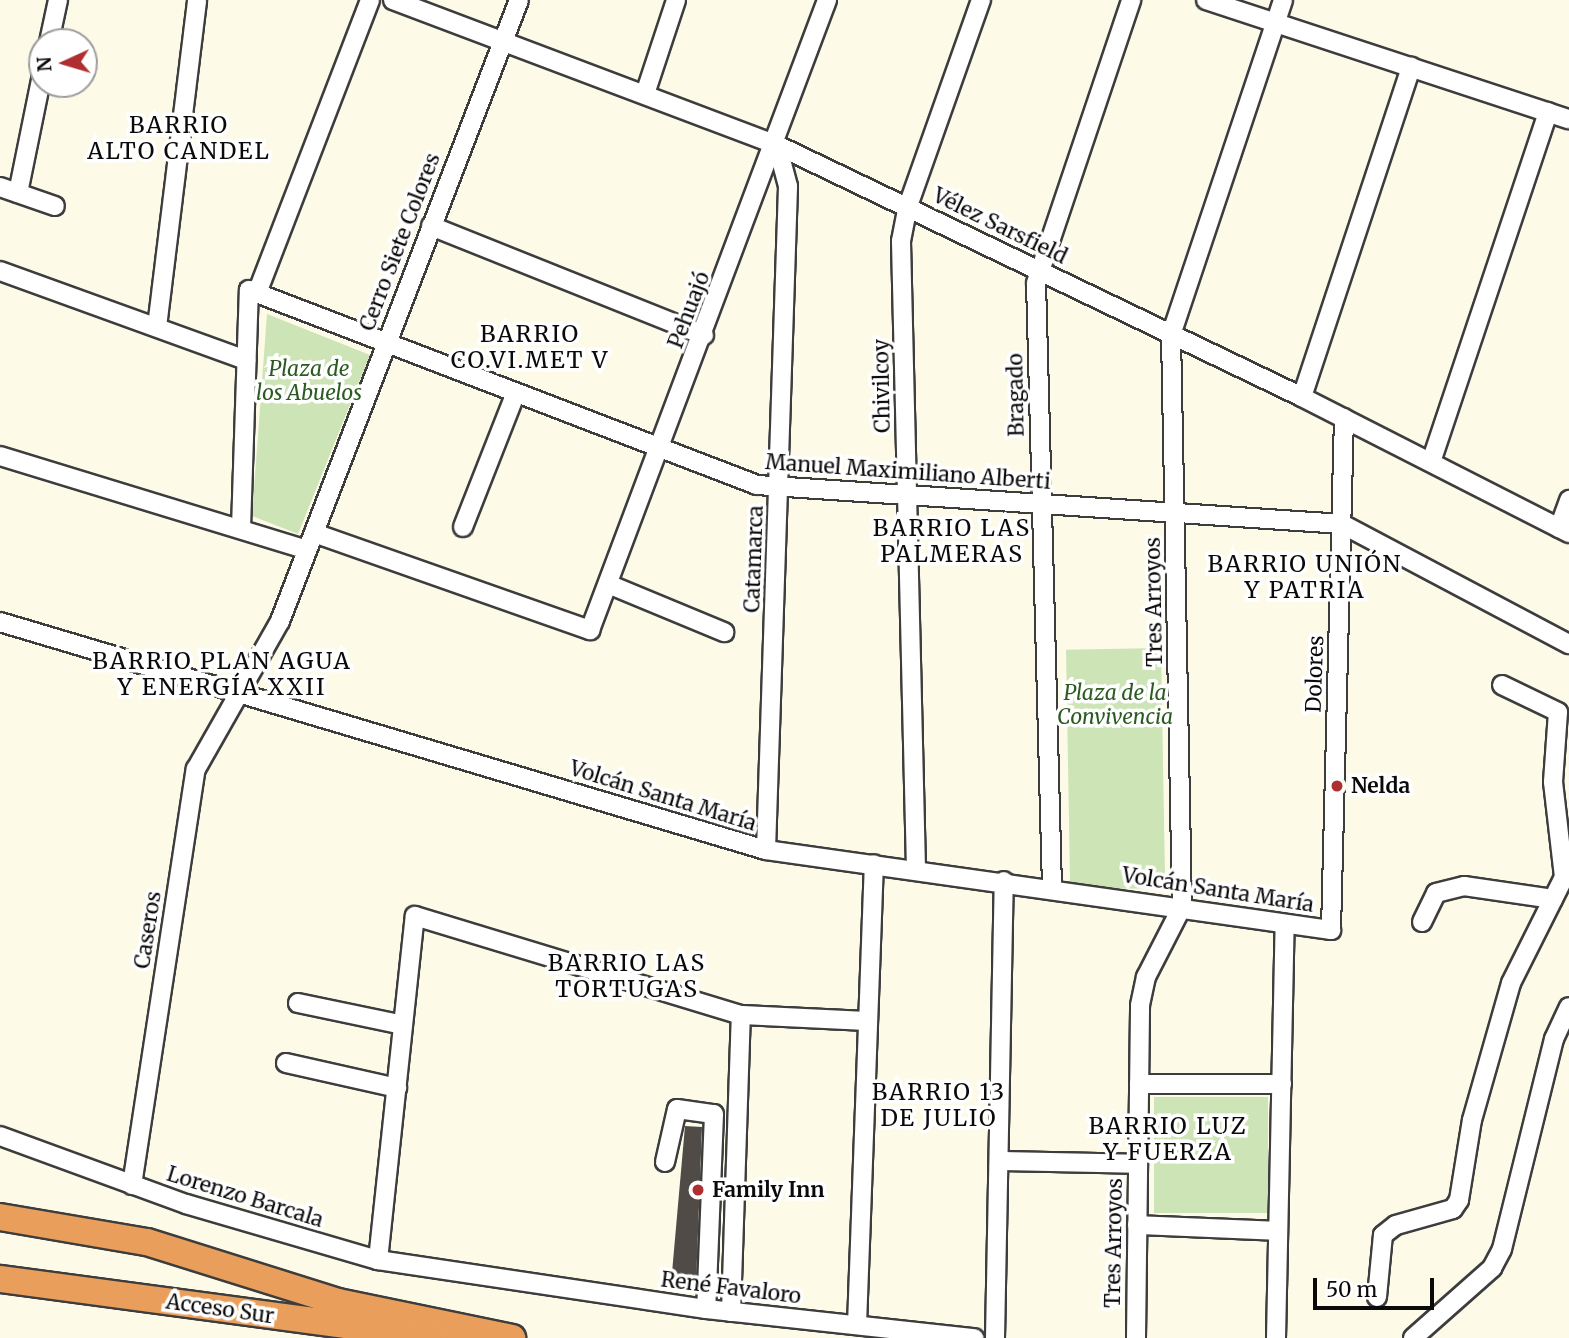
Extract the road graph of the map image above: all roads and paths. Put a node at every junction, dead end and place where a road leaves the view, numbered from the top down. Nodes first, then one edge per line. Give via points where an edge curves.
1 (58, 0) edge
2 (197, 0) edge
3 (370, 0) edge
4 (393, 0) edge
5 (519, 0) edge
6 (676, 0) edge
7 (827, 0) edge
8 (981, 0) edge
9 (1131, 0) edge
10 (1206, 0) edge
11 (1283, 0) edge
12 (1275, 23) junction
13 (52, 28) edge
14 (503, 42) junction
15 (1411, 67) junction
16 (645, 94) junction
17 (37, 98) edge
18 (1548, 112) junction
19 (1569, 119) edge
20 (777, 145) junction
21 (0, 187) edge
22 (18, 193) junction
23 (55, 206) dead end
24 (908, 206) junction
25 (431, 226) junction
26 (0, 271) edge
27 (1038, 271) junction
28 (253, 292) junction
29 (157, 327) junction
30 (704, 335) junction
31 (1171, 335) junction
32 (385, 344) junction
33 (246, 360) junction
34 (515, 395) junction
35 (1302, 397) junction
36 (1344, 418) junction
37 (659, 452) junction
38 (0, 456) edge
39 (1431, 463) junction
40 (779, 488) junction
41 (906, 497) junction
42 (1569, 500) edge
43 (1041, 506) junction
44 (1175, 514) junction
45 (1342, 524) junction
46 (463, 527) dead end
47 (241, 528) junction
48 (1564, 531) edge
49 (314, 533) junction
50 (307, 550) junction
51 (608, 584) junction
52 (0, 622) edge
53 (724, 632) dead end
54 (1569, 644) edge
55 (1502, 685) dead end
56 (242, 694) junction
57 (766, 850) junction
58 (874, 864) junction
59 (916, 869) junction
60 (1567, 878) edge
61 (1004, 881) junction
62 (1052, 888) junction
63 (1553, 900) junction
64 (1182, 907) junction
65 (1422, 922) dead end
66 (1285, 924) junction
67 (1331, 930) joint
68 (298, 1003) dead end
69 (1569, 1007) edge
70 (741, 1015) junction
71 (868, 1021) junction
72 (403, 1025) junction
73 (286, 1063) dead end
74 (1139, 1084) junction
75 (1282, 1084) junction
76 (397, 1088) junction
77 (0, 1136) edge
78 (999, 1161) junction
79 (665, 1162) dead end
80 (1138, 1164) junction
81 (132, 1185) junction
82 (0, 1216) edge
83 (1137, 1225) junction
84 (1278, 1231) junction
85 (378, 1260) junction
86 (483, 1277) joint
87 (0, 1279) edge
88 (1377, 1297) dead end
89 (706, 1309) junction
90 (731, 1312) junction
91 (857, 1325) junction
92 (440, 1338) edge
93 (512, 1338) edge
94 (974, 1338) edge
95 (996, 1338) edge
96 (1136, 1338) edge
97 (1276, 1338) edge
98 (1413, 1338) edge

1 - 13 street
2 - 29 street
3 - 28 street
4 - 14 street, Vélez Sarsfield
5 - 14 street, Cerro Siete Colores
6 - 16 street
7 - 20 street, Pehuajó
8 - 24 street, Chivilcoy
9 - 27 street, Bragado
10 - 12 street
11 - 12 street, Tres Arroyos
12 - 15 street
12 - 31 street, Tres Arroyos
14 - 16 street, Vélez Sarsfield
14 - 25 street, Cerro Siete Colores
15 - 18 street
15 - 35 street
16 - 20 street, Vélez Sarsfield
17 - 22 street
18 - 19 street
18 - 39 street
20 - 24 street, Vélez Sarsfield
20 - 30 street, Pehuajó
20 - 40 street, Catamarca via 788,186
21 - 22 street
22 - 23 street
24 - 27 street, Vélez Sarsfield
24 - 41 street, Chivilcoy via 901,241
25 - 30 street
25 - 32 street, Cerro Siete Colores
26 - 29 street
27 - 31 street, Vélez Sarsfield
27 - 43 street, Bragado
28 - 32 street, Manuel Maximiliano Alberti
28 - 33 street
29 - 33 street
30 - 37 street, Pehuajó
31 - 35 street, Vélez Sarsfield
31 - 44 street, Tres Arroyos
32 - 34 street, Manuel Maximiliano Alberti
32 - 49 street, Cerro Siete Colores
33 - 47 street
34 - 37 street, Manuel Maximiliano Alberti
34 - 46 street
35 - 36 street, Vélez Sarsfield
36 - 39 street, Vélez Sarsfield
36 - 45 street, Dolores
37 - 40 street, Manuel Maximiliano Alberti
37 - 51 street, Pehuajó
38 - 47 street
39 - 48 street, Vélez Sarsfield
40 - 41 street, Manuel Maximiliano Alberti
40 - 57 street, Catamarca
41 - 43 street, Manuel Maximiliano Alberti
41 - 59 street, Chivilcoy
42 - 48 street
43 - 44 street, Manuel Maximiliano Alberti
43 - 62 street, Bragado
44 - 45 street, Manuel Maximiliano Alberti
44 - 64 street, Tres Arroyos
45 - 54 street, Manuel Maximiliano Alberti
45 - 67 street, Dolores
47 - 50 street
49 - 50 street, Cerro Siete Colores
49 - 51 street, Pehuajó via 587,633
50 - 56 street, Cerro Siete Colores
51 - 53 street
52 - 56 street, Volcán Santa María
55 - 60 street via 1558,712 1553,782
56 - 57 street, Volcán Santa María
56 - 81 street, Caseros via 196,769
57 - 58 street, Volcán Santa María
58 - 59 street, Volcán Santa María
58 - 71 street
59 - 61 street, Volcán Santa María
60 - 63 street
61 - 62 street, Volcán Santa María
61 - 78 street
62 - 64 street, Volcán Santa María
63 - 65 street via 1464,886 1436,893
63 - 88 street via 1511,983 1472,1120 1459,1200 1453,1209 1396,1225 1383,1235
64 - 66 street, Volcán Santa María
64 - 74 street, Tres Arroyos via 1142,991
66 - 67 street, Volcán Santa María
66 - 75 street
68 - 72 street
69 - 98 street via 1554,1039 1502,1249 1492,1268
70 - 71 street
70 - 72 street via 415,916
70 - 90 street
71 - 91 street
72 - 76 street
73 - 76 street
74 - 75 street
74 - 80 street, Tres Arroyos
75 - 84 street
76 - 85 street
77 - 81 street, Lorenzo Barcala
78 - 80 street
78 - 95 street
79 - 89 street via 677,1109 714,1114
80 - 83 street, Tres Arroyos
81 - 85 street, Lorenzo Barcala
82 - 93 highway via 147,1242 338,1301
83 - 84 street
83 - 96 street, Tres Arroyos
84 - 97 street
85 - 86 street, Lorenzo Barcala
86 - 89 street, René Favaloro
87 - 92 highway, Acceso Sur
89 - 90 street, René Favaloro
90 - 91 street, René Favaloro
91 - 94 street, René Favaloro

